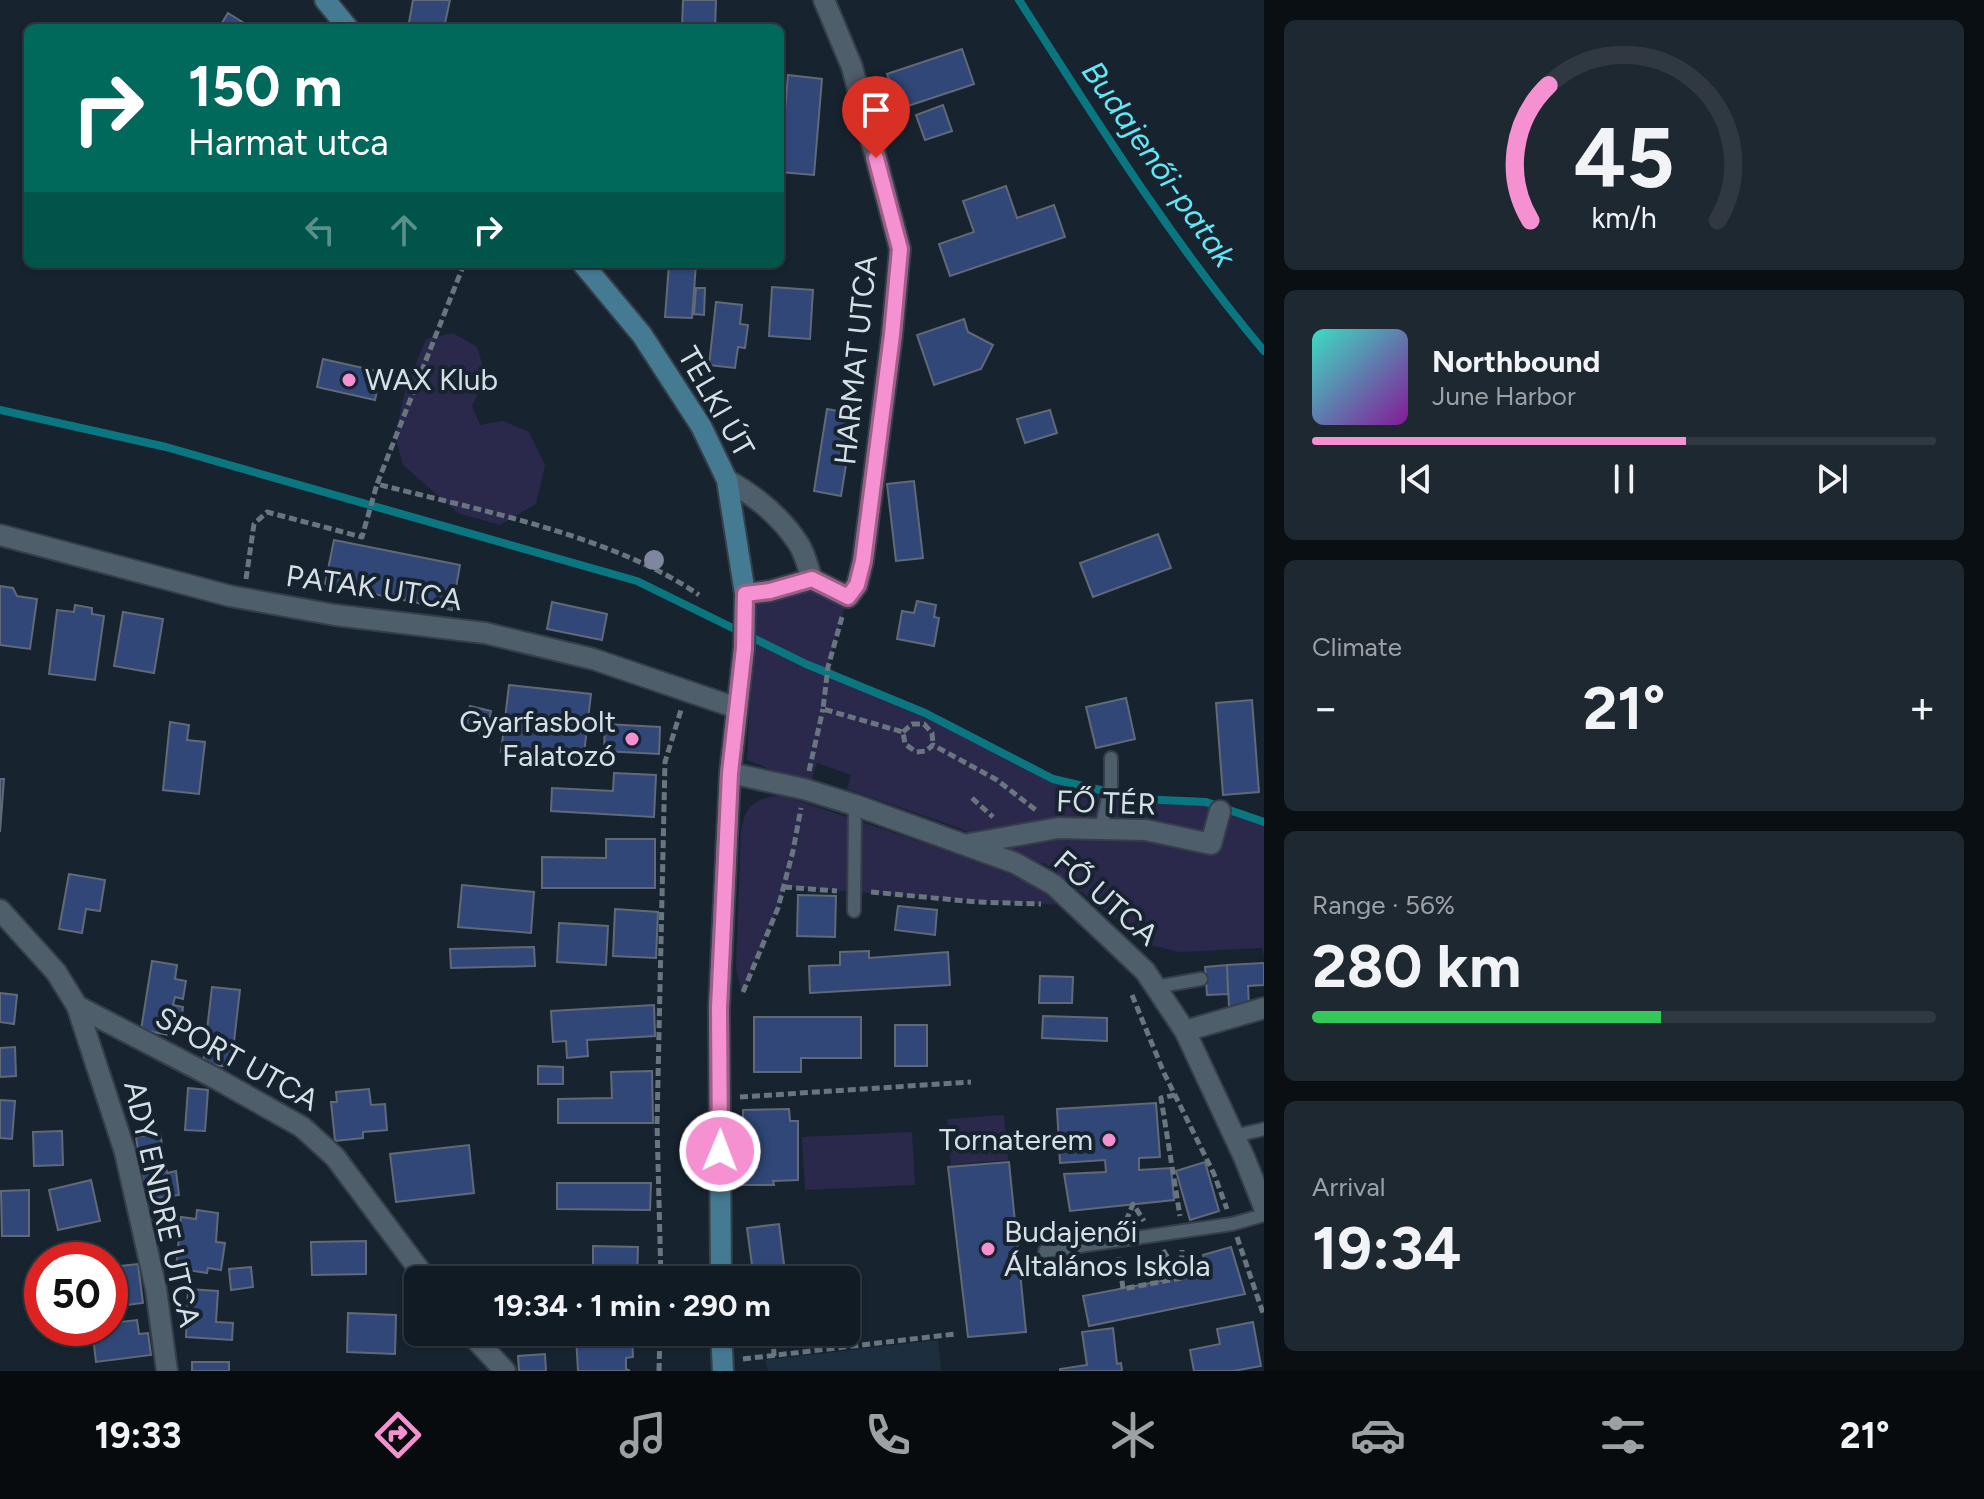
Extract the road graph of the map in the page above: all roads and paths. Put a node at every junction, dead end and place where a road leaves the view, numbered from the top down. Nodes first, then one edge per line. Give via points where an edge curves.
1 (325, 0) edge
2 (824, 0) edge
3 (345, 24) edge
4 (462, 268) edge
5 (586, 268) edge
6 (727, 480) junction
7 (377, 484) junction
8 (0, 535) edge
9 (812, 579) junction
10 (745, 594) junction
11 (699, 595) dead end
12 (848, 597) junction
13 (243, 599) junction
14 (687, 690) junction
15 (737, 708) junction
16 (823, 709) junction
17 (903, 732) junction
18 (933, 745) junction
19 (1111, 758) dead end
20 (730, 773) junction
21 (804, 789) junction
22 (855, 805) junction
23 (1220, 811) dead end
24 (1058, 828) junction
25 (1101, 828) junction
26 (965, 845) junction
27 (784, 887) junction
28 (852, 891) junction
29 (1078, 905) junction
30 (0, 910) edge
31 (854, 911) dead end
32 (9, 928) edge
33 (1201, 979) dead end
34 (1155, 987) junction
35 (742, 995) dead end
36 (1132, 995) dead end
37 (77, 1006) junction
38 (1264, 1008) edge
39 (1185, 1031) junction
40 (741, 1081) dead end
41 (971, 1082) dead end
42 (1175, 1095) junction
43 (744, 1096) junction
44 (720, 1098) junction
45 (1264, 1129) edge
46 (1234, 1136) junction
47 (1167, 1137) dead end
48 (1264, 1207) edge
49 (1264, 1215) edge
50 (1232, 1224) junction
51 (1045, 1251) dead end
52 (417, 1266) edge
53 (661, 1266) edge
54 (721, 1266) edge
55 (1264, 1316) edge
56 (955, 1334) dead end
57 (482, 1346) edge
58 (660, 1346) edge
59 (721, 1346) edge
60 (774, 1346) edge
61 (774, 1356) junction
62 (722, 1366) edge
63 (167, 1371) edge
64 (505, 1371) edge
65 (659, 1371) edge

1 - 3 main road
2 - 12 street, HARMAT UTCA via 852,67 900,249 863,561
4 - 7 path
5 - 6 main road, TELKI ÚT via 642,335 701,426
6 - 9 street via 749,492 787,529 800,546
6 - 10 main road, TELKI ÚT
7 - 11 path via 615,552 672,576
7 - 13 path via 362,537 267,512 254,524
8 - 13 street, PATAK UTCA
9 - 10 street
9 - 12 street
10 - 15 main road, TELKI ÚT
12 - 16 path via 828,667
13 - 14 street, PATAK UTCA via 485,633 593,659
14 - 15 street, PATAK UTCA
14 - 53 path via 665,762 657,1124
15 - 20 main road, TELKI ÚT
16 - 17 path
16 - 21 path
17 - 18 path via 905,744 916,752
17 - 18 path via 912,724 924,724
18 - 24 path via 997,780
19 - 25 lane
20 - 21 street, FŐ UTCA
20 - 44 main road, TELKI ÚT
21 - 22 street, FŐ UTCA
21 - 27 path
22 - 26 street, FŐ UTCA
22 - 28 lane
23 - 25 street, FŐ TÉR via 1211,844 1146,830
24 - 25 street, FŐ TÉR
24 - 26 street, FŐ TÉR
26 - 29 street, FŐ UTCA via 1015,863
27 - 28 path
27 - 35 path
28 - 29 path
28 - 31 lane
29 - 34 street, FŐ UTCA
30 - 32 street
32 - 37 street via 56,972
33 - 34 lane
34 - 39 street, FŐ UTCA
36 - 42 path
37 - 52 street, SPORT UTCA via 302,1127 335,1157
37 - 63 street, ADY ENDRE UTCA via 125,1152 156,1289
38 - 39 street
39 - 46 street, FŐ UTCA
40 - 43 path
41 - 43 path
42 - 47 path via 1161,1098
42 - 50 path
43 - 44 path
44 - 54 main road, TELKI ÚT
45 - 46 lane
46 - 48 street, FŐ UTCA
49 - 50 lane
50 - 51 lane
50 - 55 path
56 - 61 path
57 - 64 street
58 - 65 path
59 - 62 main road
60 - 61 path
61 - 62 path

